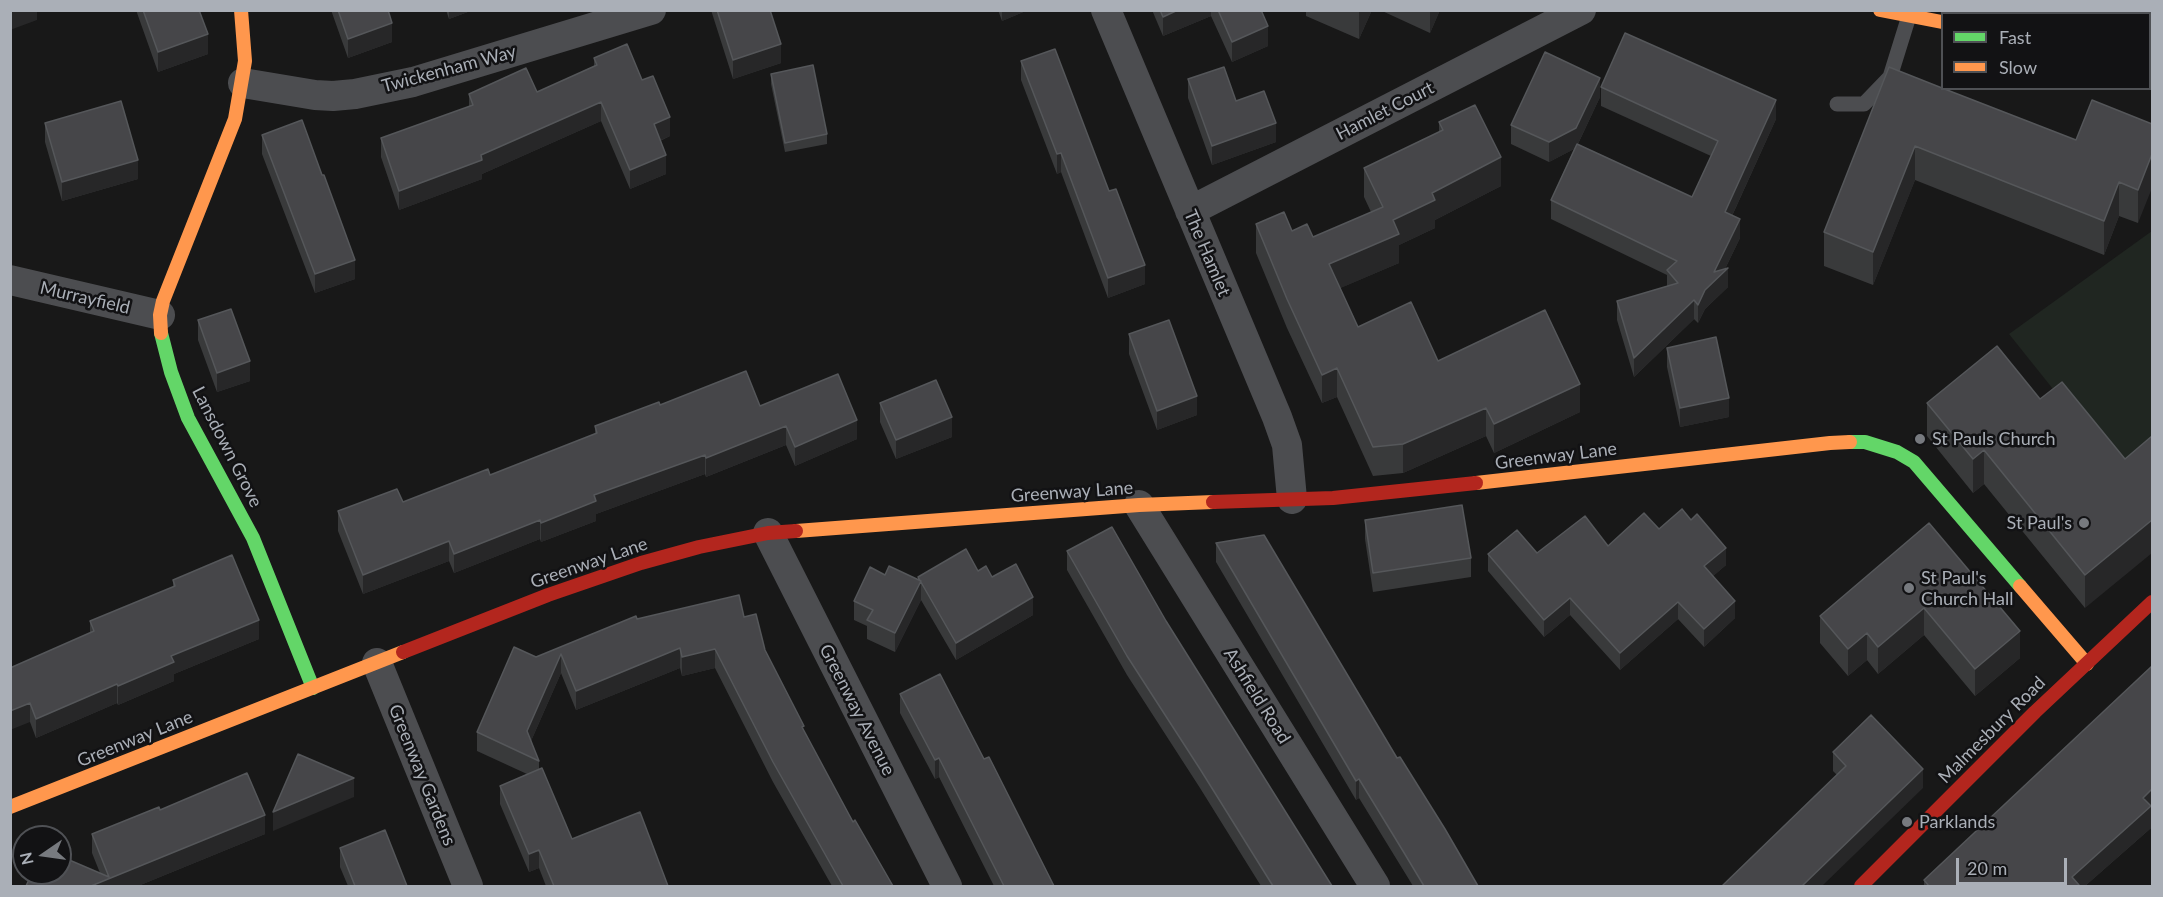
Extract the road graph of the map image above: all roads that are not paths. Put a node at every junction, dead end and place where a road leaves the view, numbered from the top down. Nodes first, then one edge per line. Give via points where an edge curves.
1 (241, 10) edge
2 (651, 10) edge
3 (1106, 10) edge
4 (1581, 10) edge
5 (1880, 10) edge
6 (1909, 16) junction
7 (1941, 22) edge
8 (243, 83) junction
9 (1837, 104) dead end
10 (1190, 211) junction
11 (10, 280) edge
12 (160, 315) junction
13 (1292, 499) junction
14 (1139, 505) junction
15 (768, 533) junction
16 (2152, 602) edge
17 (377, 663) junction
18 (2087, 664) junction
19 (313, 688) junction
20 (10, 807) edge
21 (1873, 882) edge
22 (468, 886) edge
23 (947, 886) edge
24 (1375, 886) edge

1 - 8 street, Lansdown Grove
2 - 8 street, Twickenham Way via 413,82 355,94 315,95
3 - 10 street, The Hamlet
4 - 10 street, Hamlet Court
5 - 6 street
6 - 7 street
6 - 9 lane via 1890,76 1864,104
8 - 12 street, Lansdown Grove via 234,119
10 - 13 street, The Hamlet via 1287,445
11 - 12 street, Murrayfield
12 - 19 street, Lansdown Grove via 171,372 188,417 253,538
13 - 14 street, Greenway Lane
13 - 18 street, Greenway Lane via 1401,492 1865,442 1914,462
14 - 15 street, Greenway Lane
14 - 24 street, Ashfield Road
15 - 17 street, Greenway Lane via 699,547 588,580
15 - 23 street, Greenway Avenue
16 - 18 street, Malmesbury Road
17 - 19 street, Greenway Lane
17 - 22 street, Greenway Gardens
18 - 21 street, Malmesbury Road
19 - 20 street, Greenway Lane

